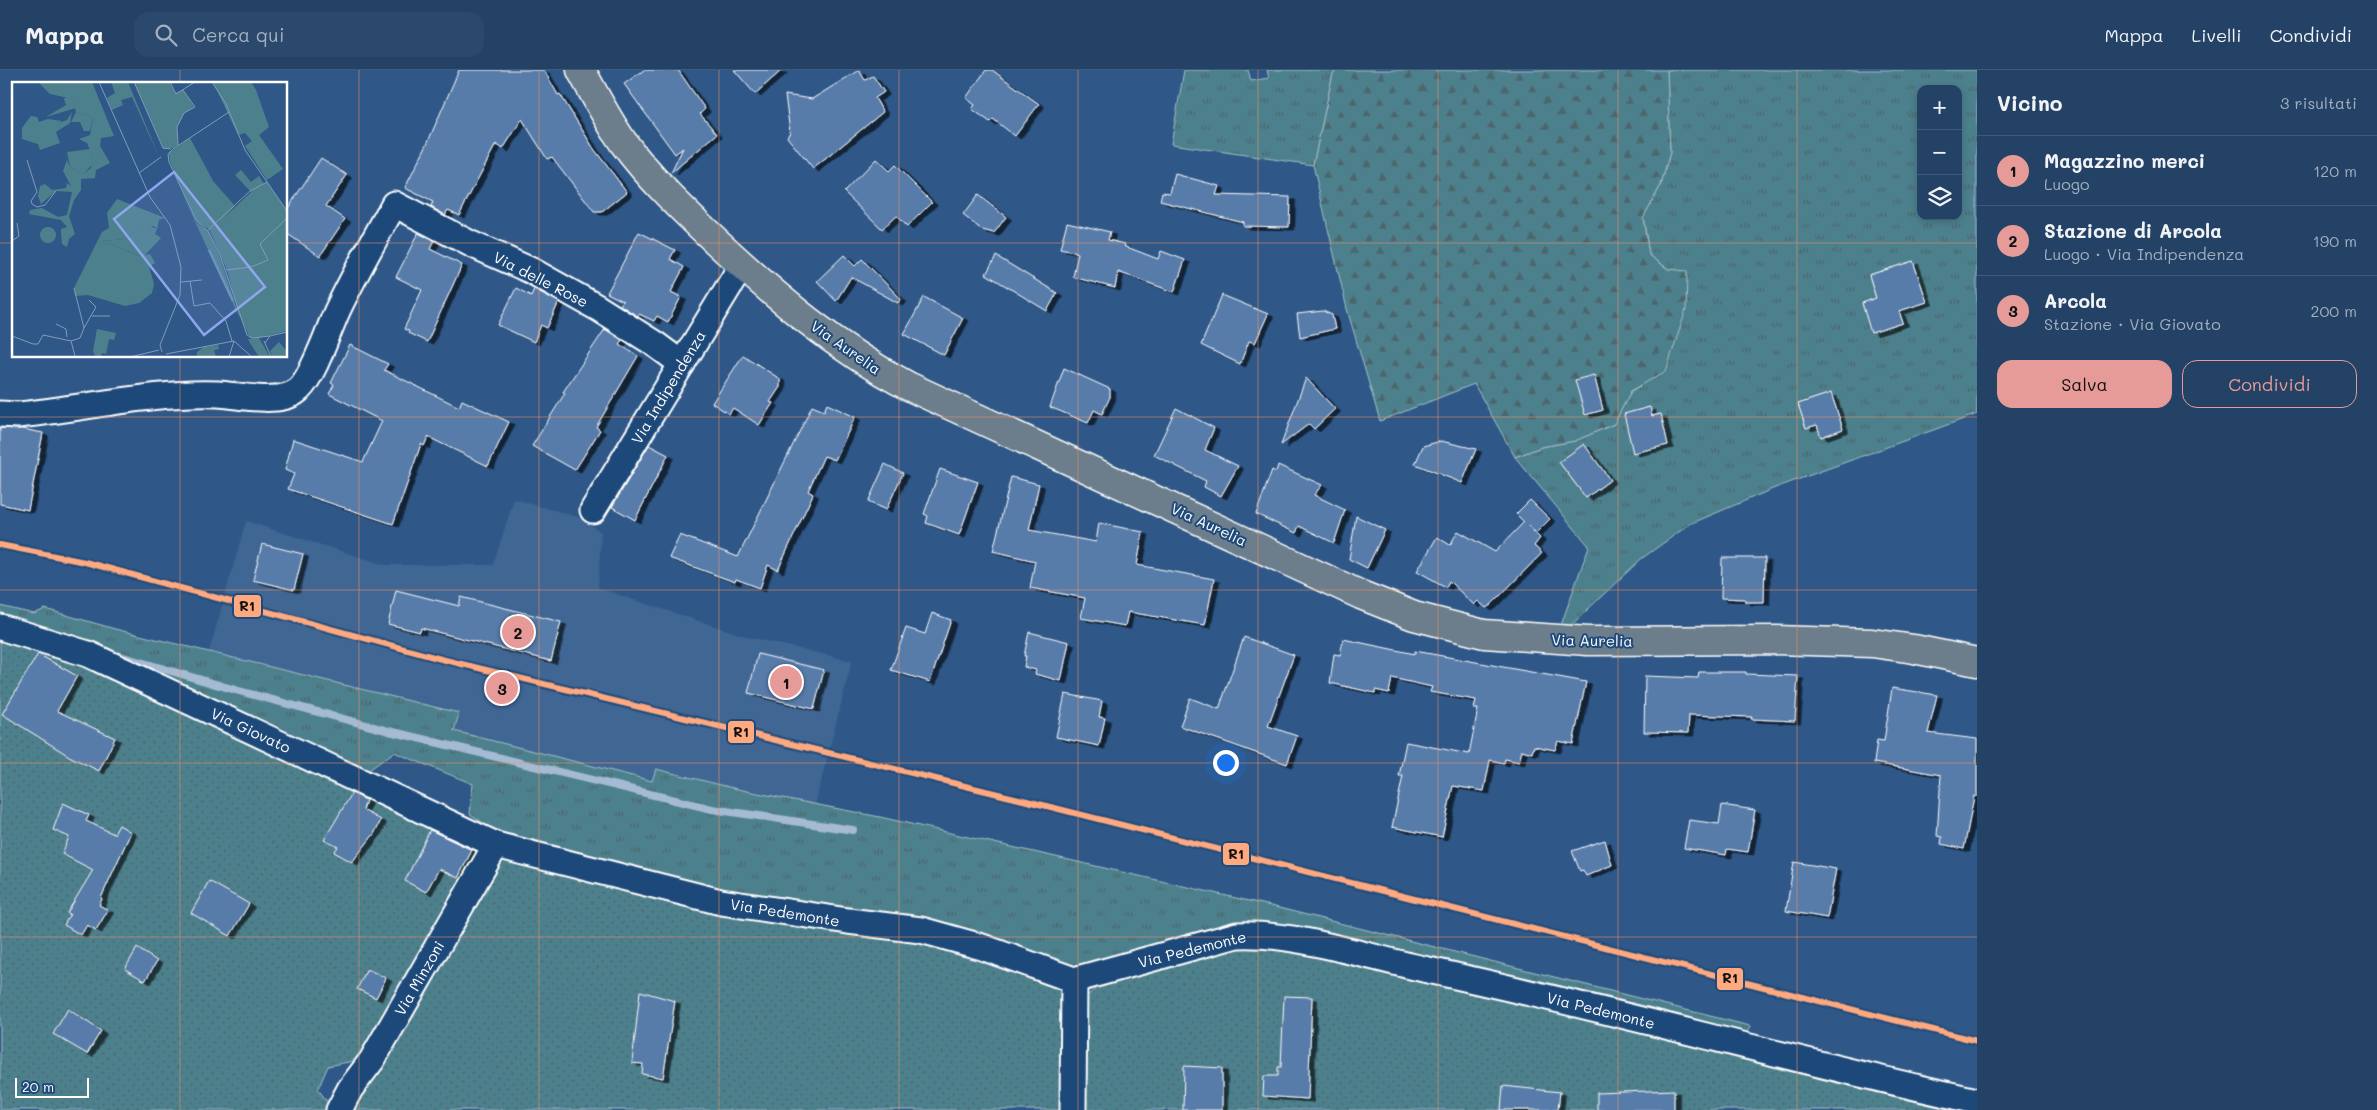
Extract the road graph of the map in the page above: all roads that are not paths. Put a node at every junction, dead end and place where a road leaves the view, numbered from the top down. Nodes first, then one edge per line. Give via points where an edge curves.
1 (581, 70) edge
2 (742, 265) junction
3 (682, 364) junction
4 (0, 414) edge
5 (593, 510) dead end
6 (0, 627) edge
7 (1977, 662) edge
8 (496, 845) junction
9 (1074, 980) junction
10 (1977, 1101) edge
11 (338, 1110) edge
12 (1074, 1110) edge

1 - 2 main road, Via Aurelia via 624,142 669,196
2 - 3 street, Via Indipendenza
2 - 7 main road, Via Aurelia via 849,352 908,386 1361,595 1414,616 1484,634 1536,639 1872,643
3 - 4 street, Via delle Rose via 598,308 532,271 394,204 338,309 315,361 299,389 288,396 217,394
3 - 5 street, Via Indipendenza
6 - 8 street, Via Giovato via 88,654
8 - 9 street, Via Pedemonte via 721,902 921,930 982,947
8 - 11 street, Via Minzoni via 372,1060
9 - 10 street, Via Pedemonte via 1237,935 1257,934 1512,988
9 - 12 street

